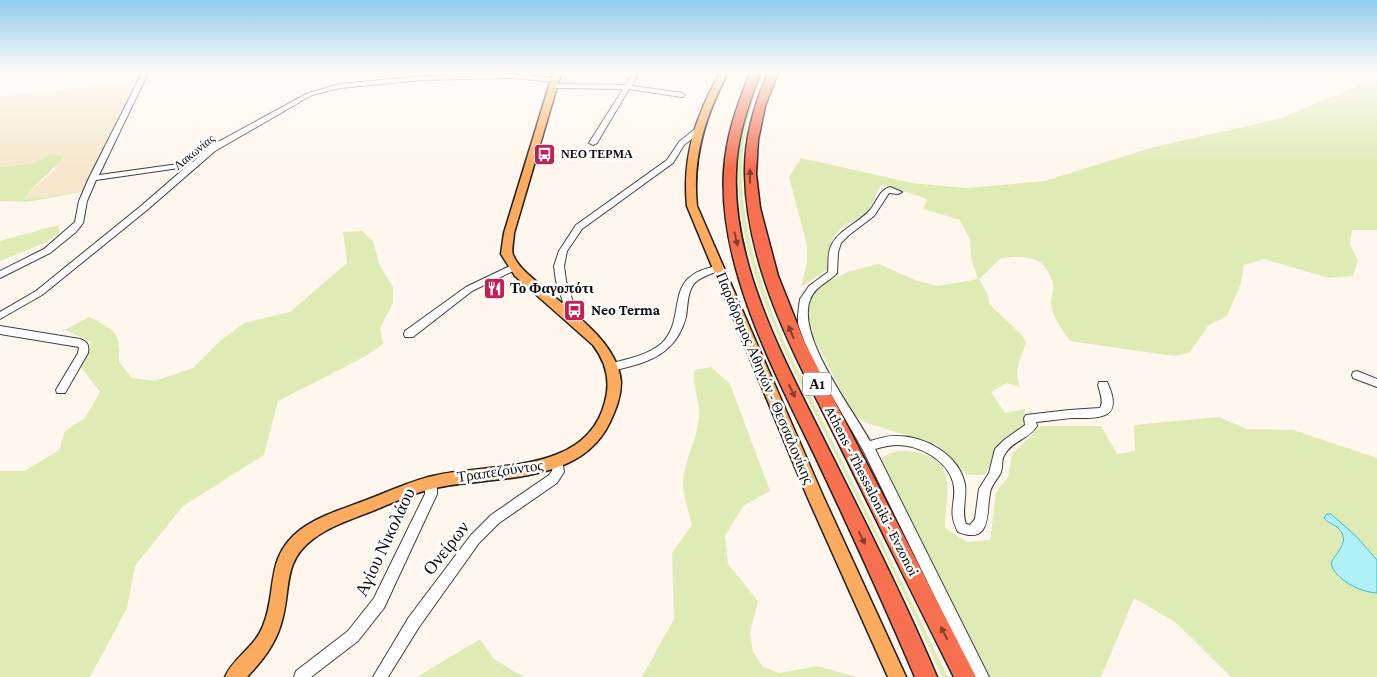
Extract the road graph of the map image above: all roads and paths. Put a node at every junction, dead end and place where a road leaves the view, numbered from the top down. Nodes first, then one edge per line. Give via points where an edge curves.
1 (129, 105) edge
2 (289, 105) edge
3 (548, 105) edge
4 (616, 105) edge
5 (708, 105) edge
6 (742, 105) edge
7 (762, 105) edge
8 (698, 131) junction
9 (593, 142) dead end
10 (194, 164) junction
11 (93, 178) junction
12 (898, 192) dead end
13 (514, 267) junction
14 (719, 268) junction
15 (0, 275) edge
16 (562, 311) junction
17 (0, 316) edge
18 (0, 330) edge
19 (409, 334) dead end
20 (612, 368) junction
21 (1357, 374) dead end
22 (1377, 383) edge
23 (1103, 385) dead end
24 (61, 390) dead end
25 (868, 446) junction
26 (558, 462) junction
27 (431, 482) junction
28 (301, 676) dead end
29 (234, 677) edge
30 (380, 677) edge
31 (896, 677) edge
32 (926, 677) edge
33 (964, 677) edge
34 (982, 677) edge

1 - 11 street
2 - 10 street, Λακωνίας via 226,140
3 - 13 main road, Τραπεζούντος via 507,240 507,254
4 - 9 street
5 - 8 main road, Παράδρομος Αθηνών - Θεσσαλονίκης
6 -> 32 highway, Athens - Thessaloniki - Evzonoi / Α1 via 730,161 729,197 752,299 771,347
33 -> 7 highway, Athens - Thessaloniki - Evzonoi / Α1 via 776,296 751,197 750,155
8 - 14 main road, Παράδρομος Αθηνών - Θεσσαλονίκης via 691,198
8 - 16 street via 683,140 670,161 579,226 563,251 559,266 568,302
10 - 11 street
10 - 17 street, Λακωνίας via 38,293
11 - 15 street via 83,201 79,223 73,230 46,251
12 - 25 street via 886,191 877,207 838,242 833,251 832,272 810,288 802,316 806,335 816,356
13 - 16 main road, Τραπεζούντος
13 - 19 street via 469,289
14 - 20 street via 703,271 690,281 670,340 649,356
14 - 31 main road, Παράδρομος Αθηνών - Θεσσαλονίκης via 807,478
16 - 20 main road, Τραπεζούντος via 597,342
18 - 24 street via 84,346
20 - 26 main road, Τραπεζούντος via 615,385 602,426 584,444
21 - 22 street
23 - 25 street via 1107,400 1103,412 1030,418 1031,426 1023,435 1001,449 997,469 984,489 982,522 972,530 962,528 958,521 959,483 938,454 904,441
25 - 34 street
26 - 27 main road, Τραπεζούντος via 539,468 473,474
26 - 30 street, Ονείρων via 558,472 553,479 495,520 475,539 414,622
27 - 28 street, Αγίου Νικολάου via 431,494 379,604 353,636
27 - 29 main road, Τραπεζούντος via 331,521 295,544 280,570 274,621 266,641

